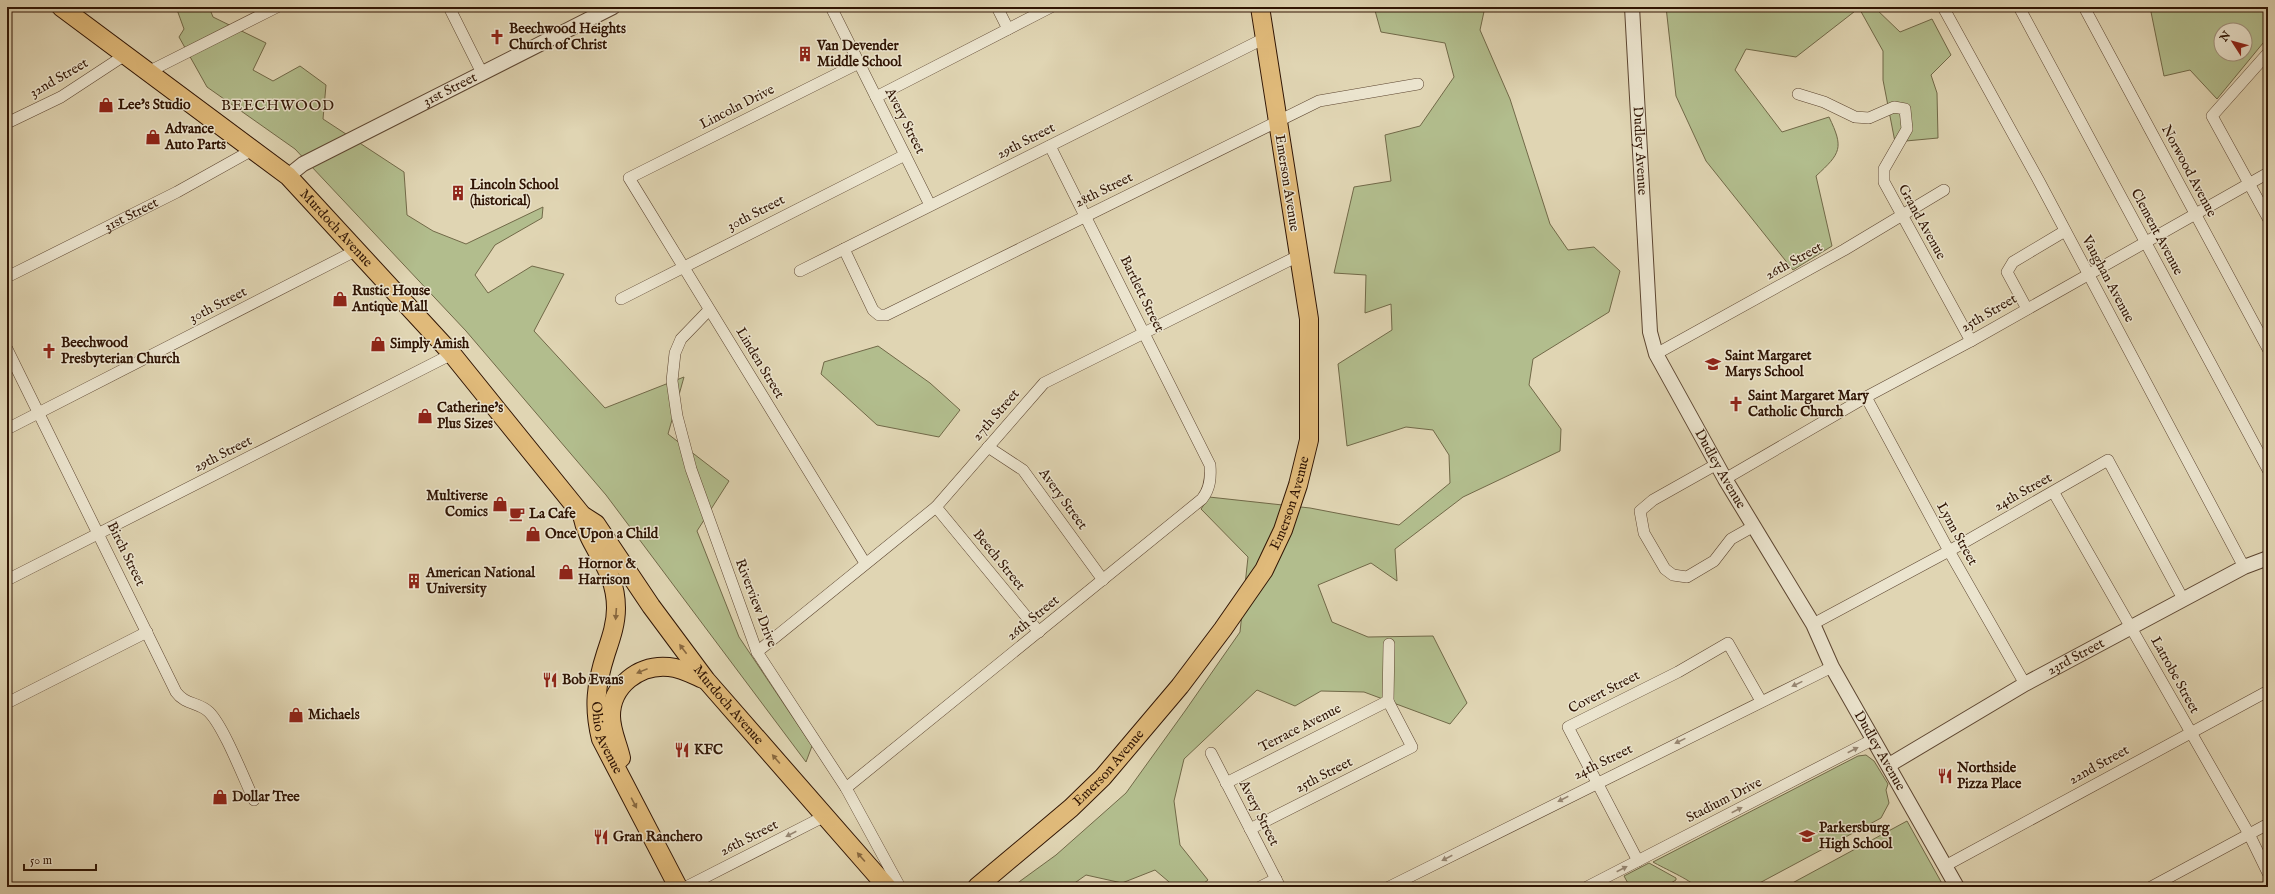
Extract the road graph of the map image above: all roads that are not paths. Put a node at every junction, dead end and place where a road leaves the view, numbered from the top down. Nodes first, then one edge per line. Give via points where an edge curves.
1 (61, 7) edge
2 (277, 7) edge
3 (449, 7) edge
4 (613, 7) edge
5 (830, 7) edge
6 (997, 7) edge
7 (1051, 7) edge
8 (1260, 7) edge
9 (1632, 7) edge
10 (1943, 7) edge
11 (2020, 7) edge
12 (2084, 7) edge
13 (1008, 29) junction
14 (1265, 38) junction
15 (2268, 53) edge
16 (125, 55) junction
17 (859, 63) junction
18 (148, 72) junction
19 (482, 73) junction
20 (1418, 84) dead end
21 (1798, 94) dead end
22 (876, 97) junction
23 (1278, 121) junction
24 (7, 123) edge
25 (1050, 146) junction
26 (254, 149) junction
27 (905, 155) junction
28 (2268, 173) edge
29 (288, 176) junction
30 (629, 178) joint
31 (2249, 183) junction
32 (1944, 190) dead end
33 (930, 205) junction
34 (1086, 215) junction
35 (1901, 215) junction
36 (2195, 216) junction
37 (2268, 218) edge
38 (2065, 231) junction
39 (2146, 242) junction
40 (844, 249) junction
41 (356, 250) junction
42 (1298, 256) junction
43 (683, 267) junction
44 (800, 271) dead end
45 (2088, 274) junction
46 (7, 277) edge
47 (621, 299) dead end
48 (2027, 309) junction
49 (709, 310) junction
50 (1144, 333) junction
51 (1971, 341) junction
52 (7, 349) edge
53 (2268, 349) edge
54 (452, 354) junction
55 (1656, 354) junction
56 (1866, 397) junction
57 (39, 413) junction
58 (7, 429) edge
59 (988, 447) junction
60 (1206, 457) joint
61 (1717, 464) junction
62 (2268, 470) edge
63 (1725, 479) junction
64 (2054, 492) junction
65 (936, 506) junction
66 (582, 515) junction
67 (1754, 526) junction
68 (99, 533) junction
69 (1949, 551) junction
70 (2268, 558) edge
71 (865, 563) junction
72 (2244, 567) junction
73 (611, 576) joint
74 (7, 580) edge
75 (1103, 580) junction
76 (615, 595) junction
77 (2183, 599) junction
78 (651, 606) junction
79 (1813, 624) junction
80 (2131, 627) junction
81 (147, 632) junction
82 (1039, 632) junction
83 (1389, 644) dead end
84 (757, 652) junction
85 (1832, 667) junction
86 (706, 680) junction
87 (2026, 684) junction
88 (2268, 691) edge
89 (1388, 701) junction
90 (1761, 701) junction
91 (7, 703) edge
92 (2190, 732) junction
93 (1874, 739) junction
94 (1211, 753) dead end
95 (1889, 765) junction
96 (621, 778) junction
97 (1597, 782) junction
98 (1226, 783) junction
99 (846, 788) junction
100 (254, 800) dead end
101 (825, 816) junction
102 (2268, 824) edge
103 (1250, 829) junction
104 (2249, 834) junction
105 (1638, 861) junction
106 (1945, 866) junction
107 (2268, 874) edge
108 (1278, 883) edge
109 (685, 886) edge
110 (887, 887) edge
111 (900, 887) edge
112 (977, 887) edge
113 (1260, 887) edge
114 (1389, 887) edge
115 (1587, 887) edge
116 (1957, 887) edge
117 (2151, 887) edge

1 - 16 main road, Murdoch Avenue
2 - 18 street
3 - 19 street
4 - 19 street, 31st Street
5 - 17 street, Avery Street
6 - 13 street
7 - 13 street
8 - 14 main road, Emerson Avenue
9 - 55 street, Dudley Avenue via 1650,332
10 - 38 street, Vaughan Avenue
11 - 39 street, Clement Avenue
12 - 36 street, Norwood Avenue
13 - 22 street
14 - 23 main road, Emerson Avenue
14 - 25 street, 29th Street
15 - 31 street via 2212,116
16 - 18 main road, Murdoch Avenue
16 - 24 street, 32nd Street via 61,97
17 - 22 street, Avery Street
17 - 30 street, Lincoln Drive
18 - 26 main road, Murdoch Avenue
19 - 29 street, 31st Street via 303,164
20 - 23 street, 28th Street via 1319,101
21 - 35 street, Grand Avenue via 1824,102 1854,117 1870,118 1894,108 1905,109 1907,129 1884,169 1884,182
22 - 27 street, Avery Street
23 - 34 street, 28th Street
23 - 42 main road, Emerson Avenue
25 - 33 street, 29th Street
25 - 34 street, Bartlett Street
26 - 29 main road, Murdoch Avenue
26 - 46 street, 31st Street via 177,192
27 - 33 street, Avery Street
27 - 43 street, 30th Street
28 - 31 street, 25th Street
29 - 41 main road, Murdoch Avenue
30 - 43 street, Linden Street
31 - 36 street, 25th Street
31 - 37 street
32 - 35 street, 26th Street
33 - 40 street, 29th Street
34 - 40 street, 28th Street via 886,315 879,315 873,310
34 - 50 street, Bartlett Street
35 - 51 street, Grand Avenue
35 - 55 street, 26th Street via 1844,250
36 - 39 street, 25th Street
36 - 53 street, Norwood Avenue
38 - 45 street, Vaughan Avenue
38 - 48 street via 2013,262 2007,272
39 - 45 street, 25th Street
39 - 62 street, Clement Avenue
40 - 44 street, 29th Street
41 - 54 main road, Murdoch Avenue
41 - 57 street, 30th Street
42 - 50 street, 27th Street
42 - 112 main road, Emerson Avenue via 1310,332 1309,440 1283,530 1264,570 1180,686 1103,777 1071,808
43 - 47 street, 30th Street
43 - 49 street, Linden Street
45 - 48 street, 25th Street
45 - 72 street, Vaughan Avenue
48 - 51 street, 25th Street
49 - 71 street, Linden Street
49 - 84 street, Riverview Drive via 681,339 675,353 672,381 677,416 691,469
50 - 59 street, 27th Street via 1044,383
50 - 60 street, Bartlett Street
51 - 56 street, 25th Street
52 - 57 street, Birch Street
54 - 66 main road, Murdoch Avenue
54 - 68 street, 29th Street
55 - 61 street, Dudley Avenue
56 - 63 street, 25th Street
56 - 69 street, Lynn Street
57 - 58 street, 30th Street
57 - 68 street, Birch Street
59 - 65 street, 27th Street
59 - 75 street, Avery Street via 1023,470
60 - 75 street, 26th Street via 1210,465 1211,478 1207,493 1202,499
61 - 63 street, Dudley Avenue
61 - 67 street via 1653,500 1640,511 1644,533 1666,569 1673,575 1687,577 1714,561 1731,539
63 - 67 street, Dudley Avenue
64 - 69 street, 24th Street
64 - 77 street, 24th Street via 2108,460
64 - 80 street, Latrobe Street
65 - 71 street, 27th Street
65 - 82 street, Beech Street
66 - 73 main road, Murdoch Avenue via 586,532 600,552
66 - 78 main road, Murdoch Avenue via 596,524
67 - 79 street, Dudley Avenue
68 - 74 street, 29th Street
68 - 81 street, Birch Street
69 - 79 street, 24th Street
69 - 87 street, Lynn Street
70 - 72 street, 23rd Street
71 - 84 street, 27th Street
72 - 77 street, 23rd Street
73 - 76 main road, Ohio Avenue
75 - 82 street, 26th Street
76 - 78 main road via 634,597
76 -> 96 main road, Ohio Avenue via 615,621 599,677 596,718 601,739
77 - 80 street, 23rd Street
86 -> 78 main road, Murdoch Avenue
79 - 85 street, Dudley Avenue
80 - 87 street, 23rd Street
80 - 92 street, Latrobe Street
81 - 91 street
81 - 100 street, Birch Street via 181,699 201,706 215,718
82 - 99 street, 26th Street
83 - 89 street
84 - 99 street, Riverview Drive
85 -> 90 street, 24th Street
85 - 93 street, Dudley Avenue
86 -> 96 main road via 682,669 655,667 634,674 625,682 617,692 611,717 620,757
101 -> 86 main road, Murdoch Avenue
87 - 95 street, 23rd Street
88 - 92 street, 22nd Street
89 - 98 street, Terrace Avenue
89 - 103 street, 25th Street via 1412,747
90 -> 97 street, 24th Street
90 - 97 street, Covert Street via 1728,643 1678,672 1568,727
92 - 104 street, Latrobe Street
92 - 106 street, 22nd Street
93 - 95 street, Dudley Avenue
105 -> 93 street, Stadium Drive
94 - 98 street, Avery Street
95 - 106 street, Dudley Avenue
96 -> 109 main road, Ohio Avenue
97 - 105 street, Covert Street
97 -> 114 street, 24th Street
98 - 103 street, Avery Street
99 - 111 street, Riverview Drive
101 -> 109 street, 26th Street
110 -> 101 main road, Murdoch Avenue
102 - 104 street
103 - 108 street, Avery Street
104 - 107 street, Latrobe Street
104 - 117 street
115 -> 105 street, Stadium Drive
106 - 116 street, Dudley Avenue
108 - 113 street

